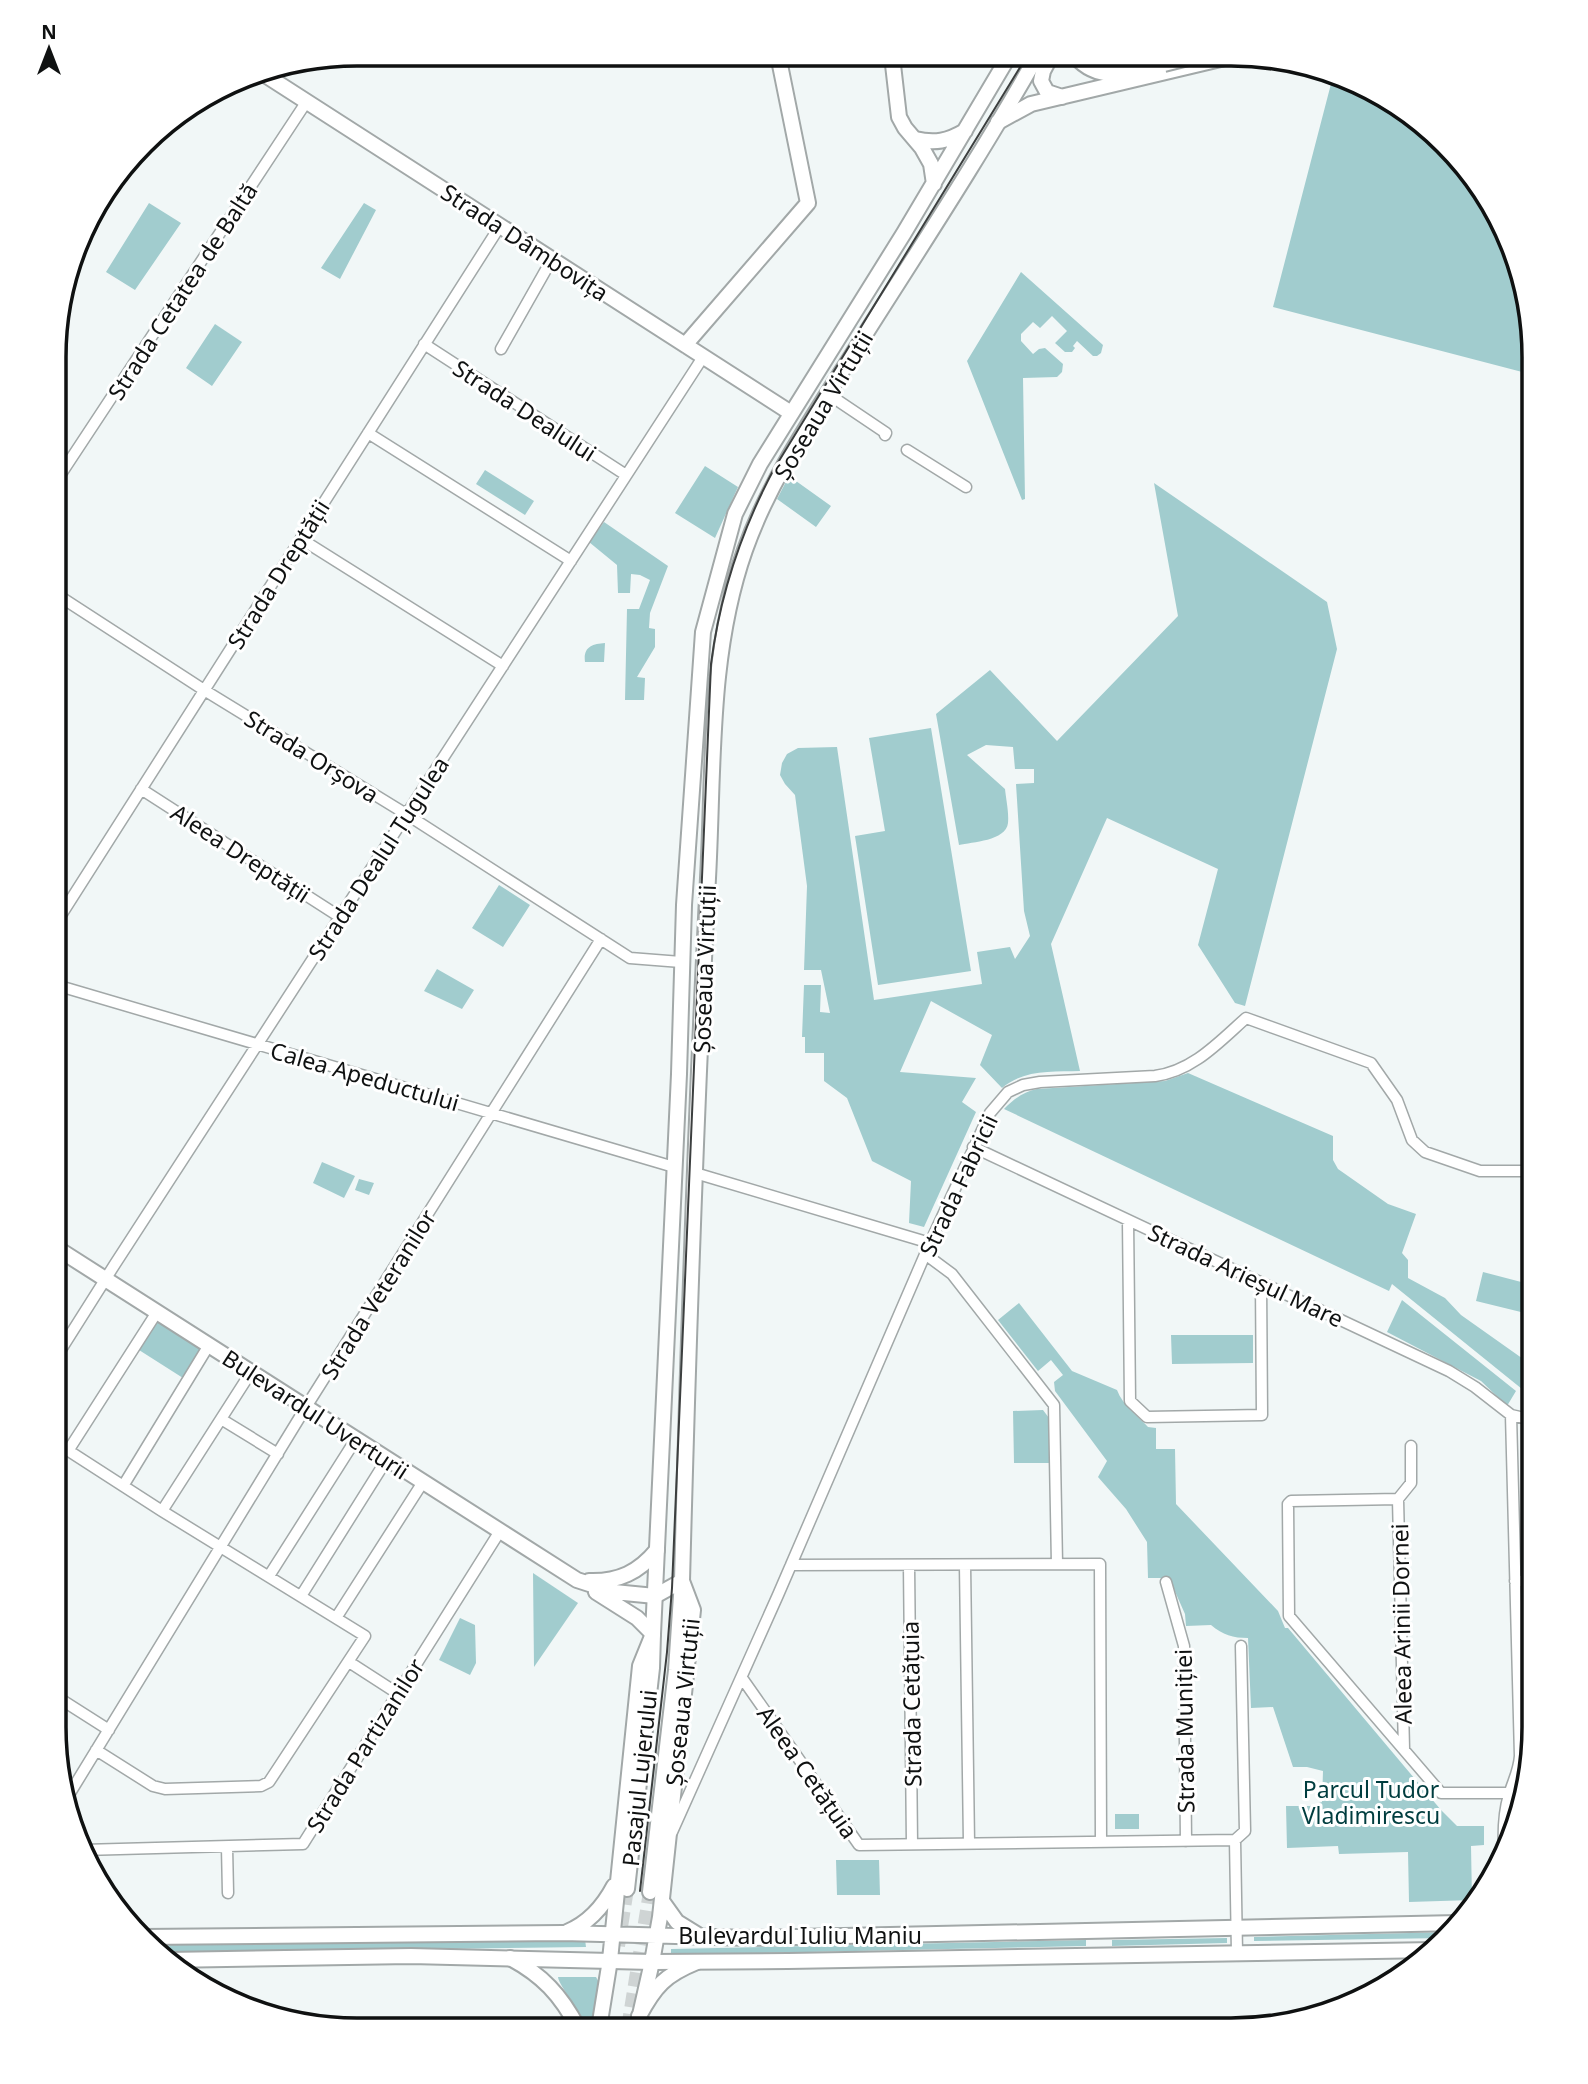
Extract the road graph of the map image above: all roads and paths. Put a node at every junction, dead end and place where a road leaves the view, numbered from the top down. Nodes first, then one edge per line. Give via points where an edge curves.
1 (781, 66) edge
2 (893, 66) edge
3 (1003, 66) edge
4 (1031, 66) edge
5 (1046, 66) edge
6 (1087, 66) edge
7 (1157, 66) edge
8 (1171, 66) edge
9 (273, 79) edge
10 (1063, 97) junction
11 (307, 101) junction
12 (998, 122) junction
13 (967, 130) junction
14 (915, 139) junction
15 (934, 184) junction
16 (500, 226) junction
17 (552, 259) junction
18 (424, 344) junction
19 (685, 345) junction
20 (501, 349) dead end
21 (703, 357) junction
22 (828, 394) junction
23 (792, 413) junction
24 (368, 433) junction
25 (885, 435) dead end
26 (907, 450) dead end
27 (66, 466) edge
28 (626, 475) junction
29 (966, 487) dead end
30 (301, 539) junction
31 (571, 561) junction
32 (66, 600) edge
33 (503, 666) junction
34 (204, 690) junction
35 (141, 789) junction
36 (406, 814) junction
37 (66, 907) edge
38 (340, 917) junction
39 (601, 939) junction
40 (681, 962) junction
41 (66, 988) edge
42 (257, 1045) junction
43 (491, 1114) junction
44 (973, 1147) junction
45 (674, 1167) junction
46 (1522, 1171) edge
47 (695, 1173) junction
48 (1128, 1220) junction
49 (930, 1243) junction
50 (66, 1254) edge
51 (925, 1254) junction
52 (105, 1279) junction
53 (1261, 1283) junction
54 (157, 1312) junction
55 (66, 1341) edge
56 (209, 1345) junction
57 (251, 1372) junction
58 (306, 1407) junction
59 (1511, 1415) junction
60 (1522, 1418) edge
61 (221, 1419) junction
62 (356, 1439) junction
63 (1411, 1446) dead end
64 (68, 1451) joint
65 (278, 1454) junction
66 (387, 1459) junction
67 (424, 1482) junction
68 (123, 1486) junction
69 (1398, 1499) junction
70 (162, 1511) junction
71 (500, 1531) junction
72 (222, 1547) junction
73 (657, 1549) junction
74 (965, 1564) junction
75 (1057, 1564) junction
76 (791, 1565) junction
77 (909, 1565) junction
78 (269, 1576) junction
79 (577, 1580) junction
80 (682, 1581) junction
81 (1515, 1581) junction
82 (1522, 1581) edge
83 (1166, 1582) dead end
84 (301, 1596) junction
85 (655, 1596) junction
86 (336, 1618) junction
87 (653, 1634) junction
88 (1241, 1646) dead end
89 (349, 1662) junction
90 (742, 1678) junction
91 (397, 1693) junction
92 (66, 1704) edge
93 (109, 1730) junction
94 (1404, 1749) junction
95 (96, 1750) junction
96 (1520, 1756) edge
97 (1517, 1776) edge
98 (73, 1788) edge
99 (1509, 1793) junction
100 (1503, 1828) edge
101 (1235, 1840) junction
102 (668, 1841) junction
103 (1186, 1841) junction
104 (1101, 1842) junction
105 (968, 1843) junction
106 (912, 1844) junction
107 (227, 1847) junction
108 (95, 1850) edge
109 (622, 1884) junction
110 (228, 1893) dead end
111 (656, 1897) junction
112 (1444, 1923) edge
113 (1237, 1927) junction
114 (563, 1933) junction
115 (612, 1934) junction
116 (657, 1935) junction
117 (157, 1937) edge
118 (702, 1937) junction
119 (1416, 1950) edge
120 (1237, 1953) junction
121 (510, 1958) junction
122 (184, 1960) edge
123 (610, 1961) junction
124 (652, 1962) junction
125 (698, 1962) junction
126 (572, 2018) edge
127 (601, 2018) edge
128 (639, 2018) edge
129 (640, 2018) edge

1 - 19 main road via 808,203
2 - 14 main road via 899,117
3 - 13 main road, Șoseaua Virtuții
4 - 12 main road, Șoseaua Virtuții
5 - 10 main road via 1041,80 1047,92
6 - 7 main road via 1109,75
8 - 10 main road
9 - 11 main road, Strada Dâmbovița
10 - 12 main road via 1025,106
11 - 16 main road, Strada Dâmbovița
11 - 27 street, Strada Cetatea de Baltă
12 - 22 main road, Șoseaua Virtuții
13 - 14 main road via 943,141
13 - 15 main road, Șoseaua Virtuții
14 - 15 main road via 931,164
15 - 23 main road, Șoseaua Virtuții
16 - 17 main road, Strada Dâmbovița
16 - 18 street, Strada Dreptății
17 - 19 main road, Strada Dâmbovița
17 - 20 street
18 - 24 street, Strada Dreptății
18 - 28 street, Strada Dealului
19 - 21 main road, Strada Dâmbovița
21 - 23 main road, Strada Dâmbovița
21 - 28 street, Strada Dealul Țugulea
22 - 25 street
22 - 47 main road, Șoseaua Virtuții via 757,519 735,579 722,638
23 - 40 main road, Șoseaua Virtuții via 735,514 703,632
24 - 30 street, Strada Dreptății
24 - 31 street
26 - 29 street
28 - 31 street, Strada Dealul Țugulea
30 - 33 street
30 - 34 street, Strada Dreptății
31 - 33 street, Strada Dealul Țugulea
32 - 34 street, Strada Orșova
33 - 36 street, Strada Dealul Țugulea
34 - 35 street, Strada Dreptății
34 - 36 street, Strada Orșova
35 - 37 street, Strada Dreptății
35 - 38 street, Aleea Dreptății
36 - 38 street, Strada Dealul Țugulea
36 - 39 street, Strada Orșova
38 - 42 street, Strada Dealul Țugulea
39 - 40 street, Strada Orșova via 634,959
39 - 43 street, Strada Veteranilor
40 - 45 main road, Șoseaua Virtuții
41 - 42 street, Calea Apeductului
42 - 43 street, Calea Apeductului
42 - 52 street, Strada Dealul Țugulea
43 - 45 street, Calea Apeductului
43 - 58 street, Strada Veteranilor
44 - 46 street, Strada Fabricii via 994,1106 1015,1088 1040,1082 1171,1073 1203,1055 1246,1018 1368,1060 1397,1101 1412,1140 1425,1152 1480,1171
44 - 48 street, Strada Arieșul Mare
44 - 49 street, Strada Fabricii
45 - 73 main road, Șoseaua Virtuții
47 - 49 street
47 - 80 main road, Șoseaua Virtuții
48 - 53 street, Strada Arieșul Mare
48 - 53 street via 1130,1401 1147,1417 1262,1415
49 - 51 street, Strada Fabricii
50 - 52 main road, Bulevardul Uverturii
51 - 75 street via 952,1274 1054,1405
51 - 76 street, Strada Fabricii
52 - 54 main road, Bulevardul Uverturii
52 - 55 street, Strada Dealul Țugulea
53 - 59 street, Strada Arieșul Mare via 1449,1371
54 - 56 main road, Bulevardul Uverturii
54 - 64 street
56 - 57 main road, Bulevardul Uverturii
56 - 68 street
57 - 58 main road, Bulevardul Uverturii
57 - 61 street
58 - 62 main road, Bulevardul Uverturii
58 - 65 street, Strada Veteranilor
59 - 60 street
59 - 81 street
61 - 65 street
61 - 70 street
62 - 66 main road, Bulevardul Uverturii
62 - 78 street
63 - 69 street, Aleea Arinii Dornei via 1411,1483
64 - 68 street
65 - 72 street, Strada Veteranilor
66 - 67 main road, Bulevardul Uverturii
66 - 84 street
67 - 71 main road, Bulevardul Uverturii
67 - 86 street
68 - 70 street
69 - 94 street, Aleea Arinii Dornei
69 - 94 street, Aleea Arinii Dornei via 1288,1504 1289,1616
70 - 72 street
71 - 79 main road, Bulevardul Uverturii
71 - 91 street, Strada Partizanilor
72 - 78 street
72 - 93 street, Strada Veteranilor
73 - 79 main road via 626,1576
73 - 85 main road, Șoseaua Virtuții
74 - 75 street
74 - 77 street
74 - 105 street
75 - 104 street via 1100,1564
76 - 77 street
76 - 90 street, Strada Fabricii
77 - 106 street, Strada Cetățuia
78 - 84 street
79 - 85 main road, Bulevardul Uverturii via 614,1592
79 - 87 main road via 637,1618
80 - 85 main road
80 - 102 main road, Șoseaua Virtuții via 693,1610
80 - 111 main road, Pasajul Lujerului
81 - 82 street
81 - 96 street
83 - 103 street, Strada Muniției via 1184,1646
84 - 86 street
85 - 87 main road, Șoseaua Virtuții
86 - 89 street via 365,1636
87 - 109 main road, Pasajul Lujerului
87 - 109 main road, Șoseaua Virtuții via 640,1666
88 - 101 street via 1245,1832
89 - 91 street
89 - 95 street via 274,1777 261,1786 153,1786
90 - 102 street, Strada Fabricii
90 - 106 street, Aleea Cetățuia via 859,1845
91 - 107 street, Strada Partizanilor via 303,1844
92 - 93 street
93 - 95 street, Strada Veteranilor
94 - 99 street, Aleea Arinii Dornei via 1441,1793
95 - 98 street, Strada Veteranilor
97 - 99 street
99 - 100 street
101 - 103 street, Aleea Cetățuia
101 - 113 street
102 - 111 main road, Șoseaua Virtuții
103 - 104 street, Aleea Cetățuia
104 - 105 street, Aleea Cetățuia
105 - 106 street, Aleea Cetățuia
107 - 108 street, Strada Partizanilor
107 - 110 street
109 - 114 main road via 589,1920
109 - 115 main road, Șoseaua Virtuții
111 - 116 main road, Șoseaua Virtuții
111 - 118 main road via 677,1922
112 - 113 main road, Bulevardul Iuliu Maniu
113 - 118 main road, Bulevardul Iuliu Maniu
113 - 120 street
114 - 115 main road, Bulevardul Iuliu Maniu
114 - 117 main road, Bulevardul Iuliu Maniu
115 - 116 main road, Bulevardul Iuliu Maniu
115 - 123 main road, Șoseaua Virtuții
116 - 118 main road, Bulevardul Iuliu Maniu
116 - 124 main road, Șoseaua Virtuții
119 - 120 main road, Bulevardul Iuliu Maniu
120 - 125 main road, Bulevardul Iuliu Maniu
121 - 122 main road, Bulevardul Iuliu Maniu
121 - 123 main road, Bulevardul Iuliu Maniu
121 - 126 main road via 546,1980
123 - 124 main road, Bulevardul Iuliu Maniu
123 - 127 main road, Șoseaua Virtuții
124 - 125 main road, Bulevardul Iuliu Maniu
124 - 128 main road, Șoseaua Virtuții
125 - 129 main road via 667,1976

